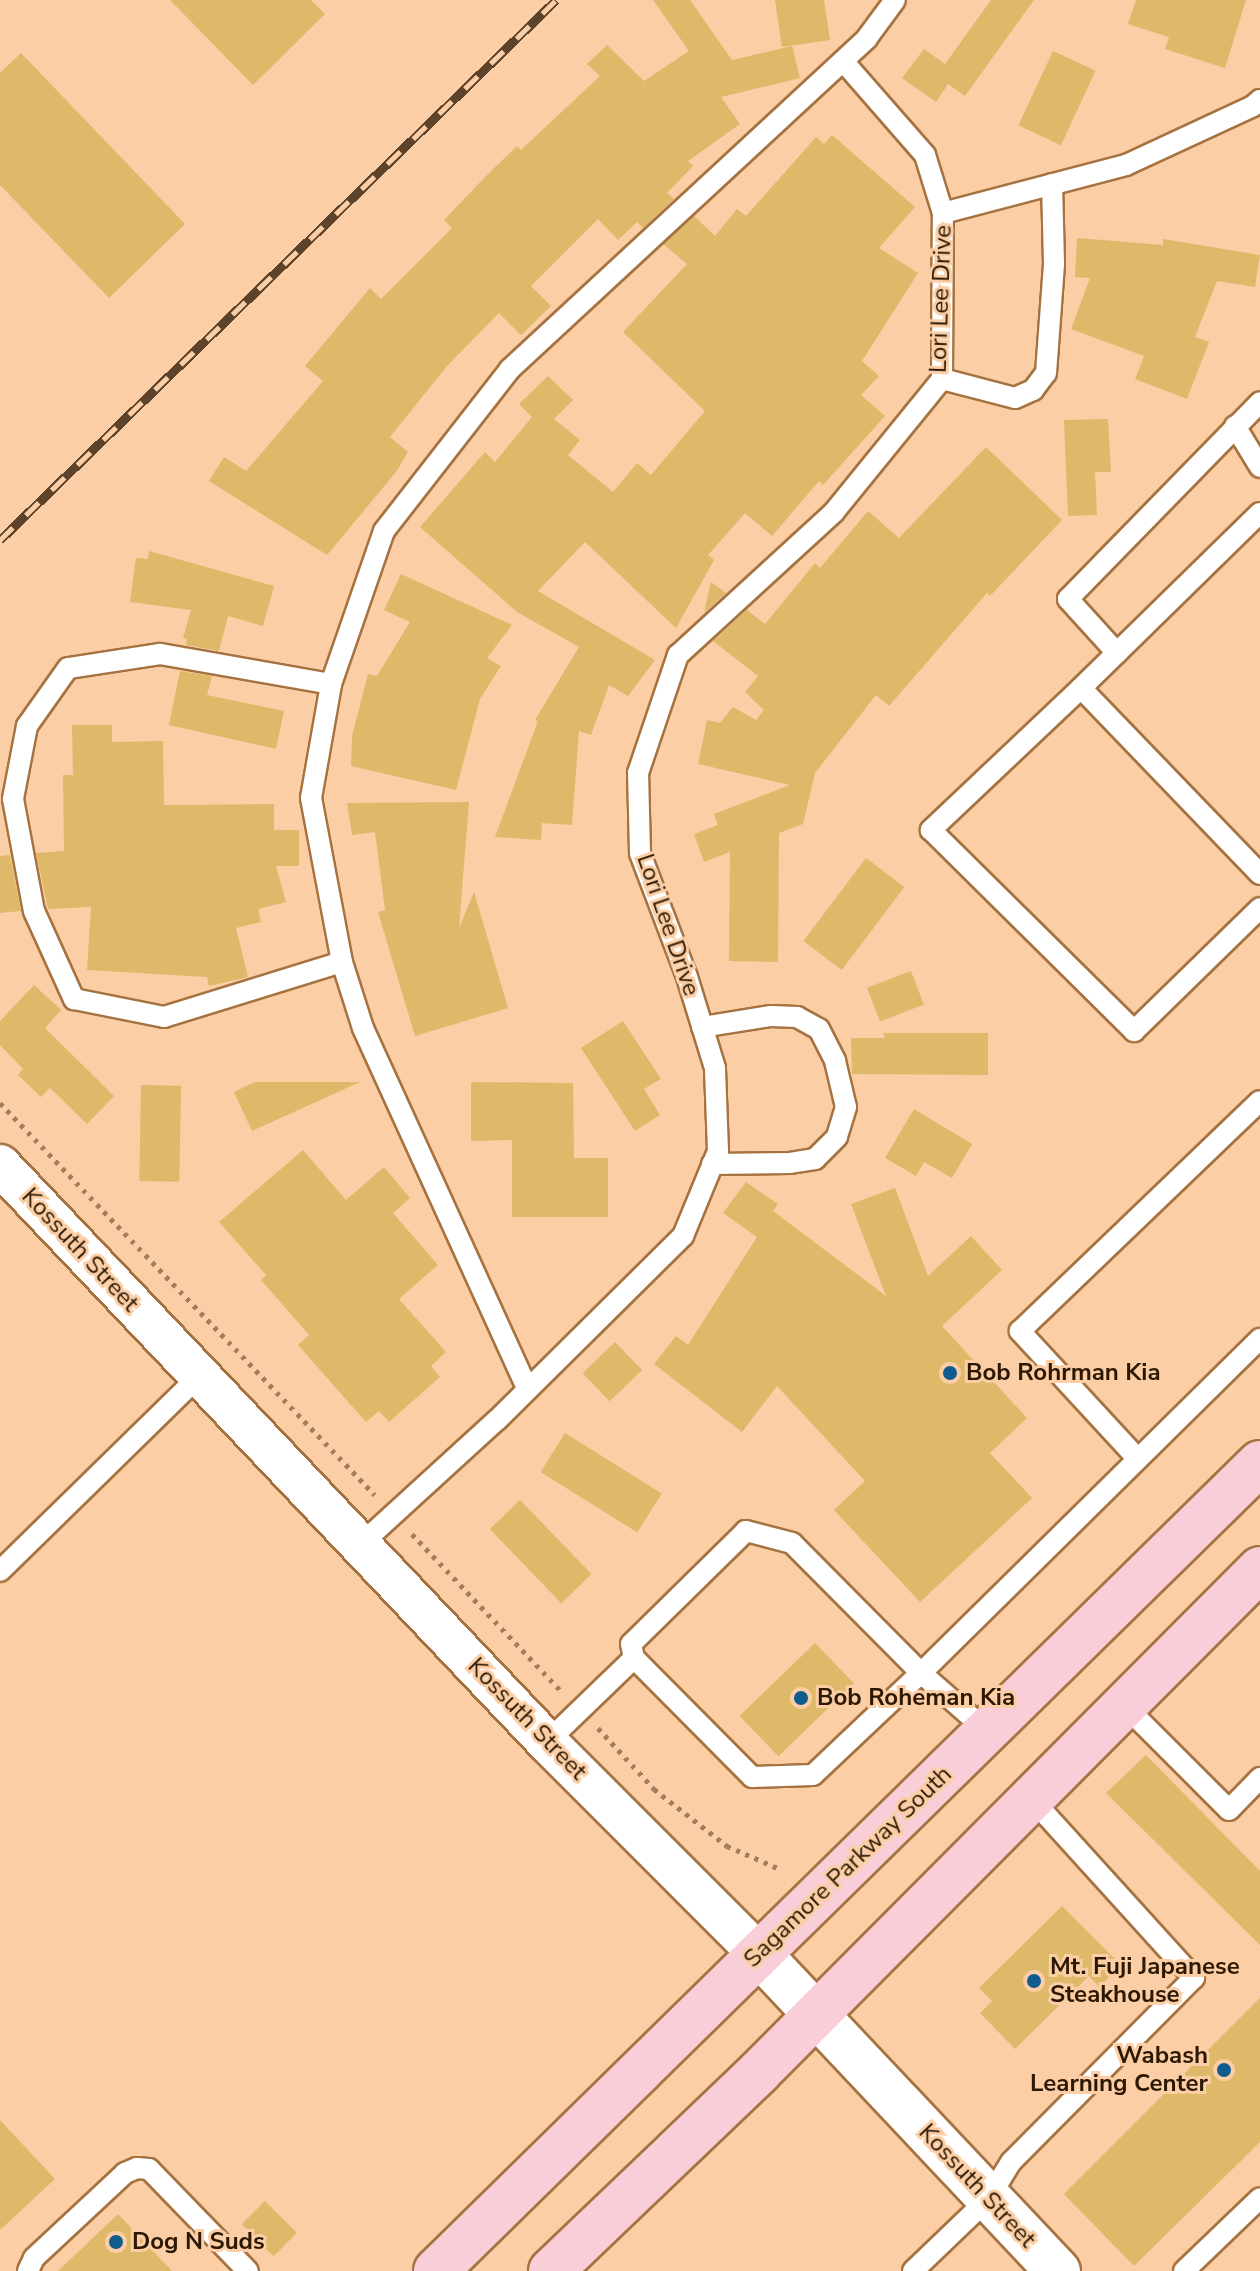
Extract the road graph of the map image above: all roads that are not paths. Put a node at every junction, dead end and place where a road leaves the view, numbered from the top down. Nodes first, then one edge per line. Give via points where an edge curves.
1 (895, 0) edge
2 (843, 61) junction
3 (1260, 100) edge
4 (1052, 184) junction
5 (943, 213) junction
6 (942, 379) junction
7 (1260, 402) edge
8 (1235, 426) junction
9 (1260, 467) edge
10 (1260, 513) edge
11 (1117, 653) junction
12 (331, 684) junction
13 (1081, 688) junction
14 (1260, 874) edge
15 (1260, 908) edge
16 (342, 962) junction
17 (702, 1027) junction
18 (1260, 1101) edge
19 (712, 1164) junction
20 (0, 1165) edge
21 (1260, 1339) edge
22 (199, 1376) junction
23 (527, 1388) junction
24 (1137, 1458) junction
25 (1260, 1463) edge
26 (361, 1544) junction
27 (1260, 1569) edge
28 (0, 1571) edge
29 (634, 1658) junction
30 (921, 1673) junction
31 (1124, 1705) junction
32 (987, 1731) junction
33 (547, 1742) junction
34 (1260, 1778) edge
35 (1031, 1798) junction
36 (759, 1954) junction
37 (816, 2015) junction
38 (989, 2198) junction
39 (1260, 2198) edge
40 (28, 2271) edge
41 (248, 2271) edge
42 (436, 2271) edge
43 (551, 2271) edge
44 (913, 2271) edge
45 (1058, 2271) edge
46 (1184, 2271) edge

1 - 2 lane
2 - 5 lane, Lori Lee Drive via 925,155
2 - 12 lane via 510,369 384,531
3 - 4 lane, Lori Lee Drive via 1126,165
4 - 5 lane, Lori Lee Drive
4 - 6 lane via 1054,264 1046,373 1033,390 1015,398
5 - 6 lane, Lori Lee Drive
6 - 17 lane, Lori Lee Drive via 834,512 678,655 638,773 640,853
7 - 8 lane
8 - 9 lane
8 - 11 lane via 1068,599
10 - 11 lane
11 - 13 lane
12 - 16 lane via 311,798
12 - 16 lane via 160,654 68,668 27,726 13,799 34,911 74,999 164,1017
13 - 14 lane
13 - 15 lane via 931,830 1134,1031
16 - 23 lane via 363,1028
17 - 19 lane, Lori Lee Drive via 715,1068 718,1151
17 - 19 lane via 771,1016 797,1017 819,1029 835,1061 846,1107 837,1137 815,1159
18 - 24 lane via 1020,1331
19 - 23 lane, Lori Lee Drive via 683,1236
20 - 22 street, Kossuth Street
21 - 24 lane
22 - 26 street, Kossuth Street
22 - 28 lane
23 - 26 lane, Lori Lee Drive
24 - 30 lane
25 - 32 main road, Sagamore Parkway South
26 - 33 street, Kossuth Street
27 - 31 main road
29 - 30 lane via 752,1777 813,1775
29 - 30 lane via 631,1644 746,1531 792,1543
29 - 33 lane
30 - 32 lane
31 - 34 lane via 1229,1810
31 - 35 main road
32 - 36 main road, Sagamore Parkway South
33 - 36 street, Kossuth Street
35 - 37 main road
35 - 38 lane via 1194,1978 1011,2162
36 - 37 street, Kossuth Street
36 - 42 main road, Sagamore Parkway South
37 - 38 street, Kossuth Street
37 - 43 main road
38 - 44 lane
38 - 45 street, Kossuth Street
39 - 46 lane
40 - 41 lane via 34,2258 113,2183 137,2168 149,2169

